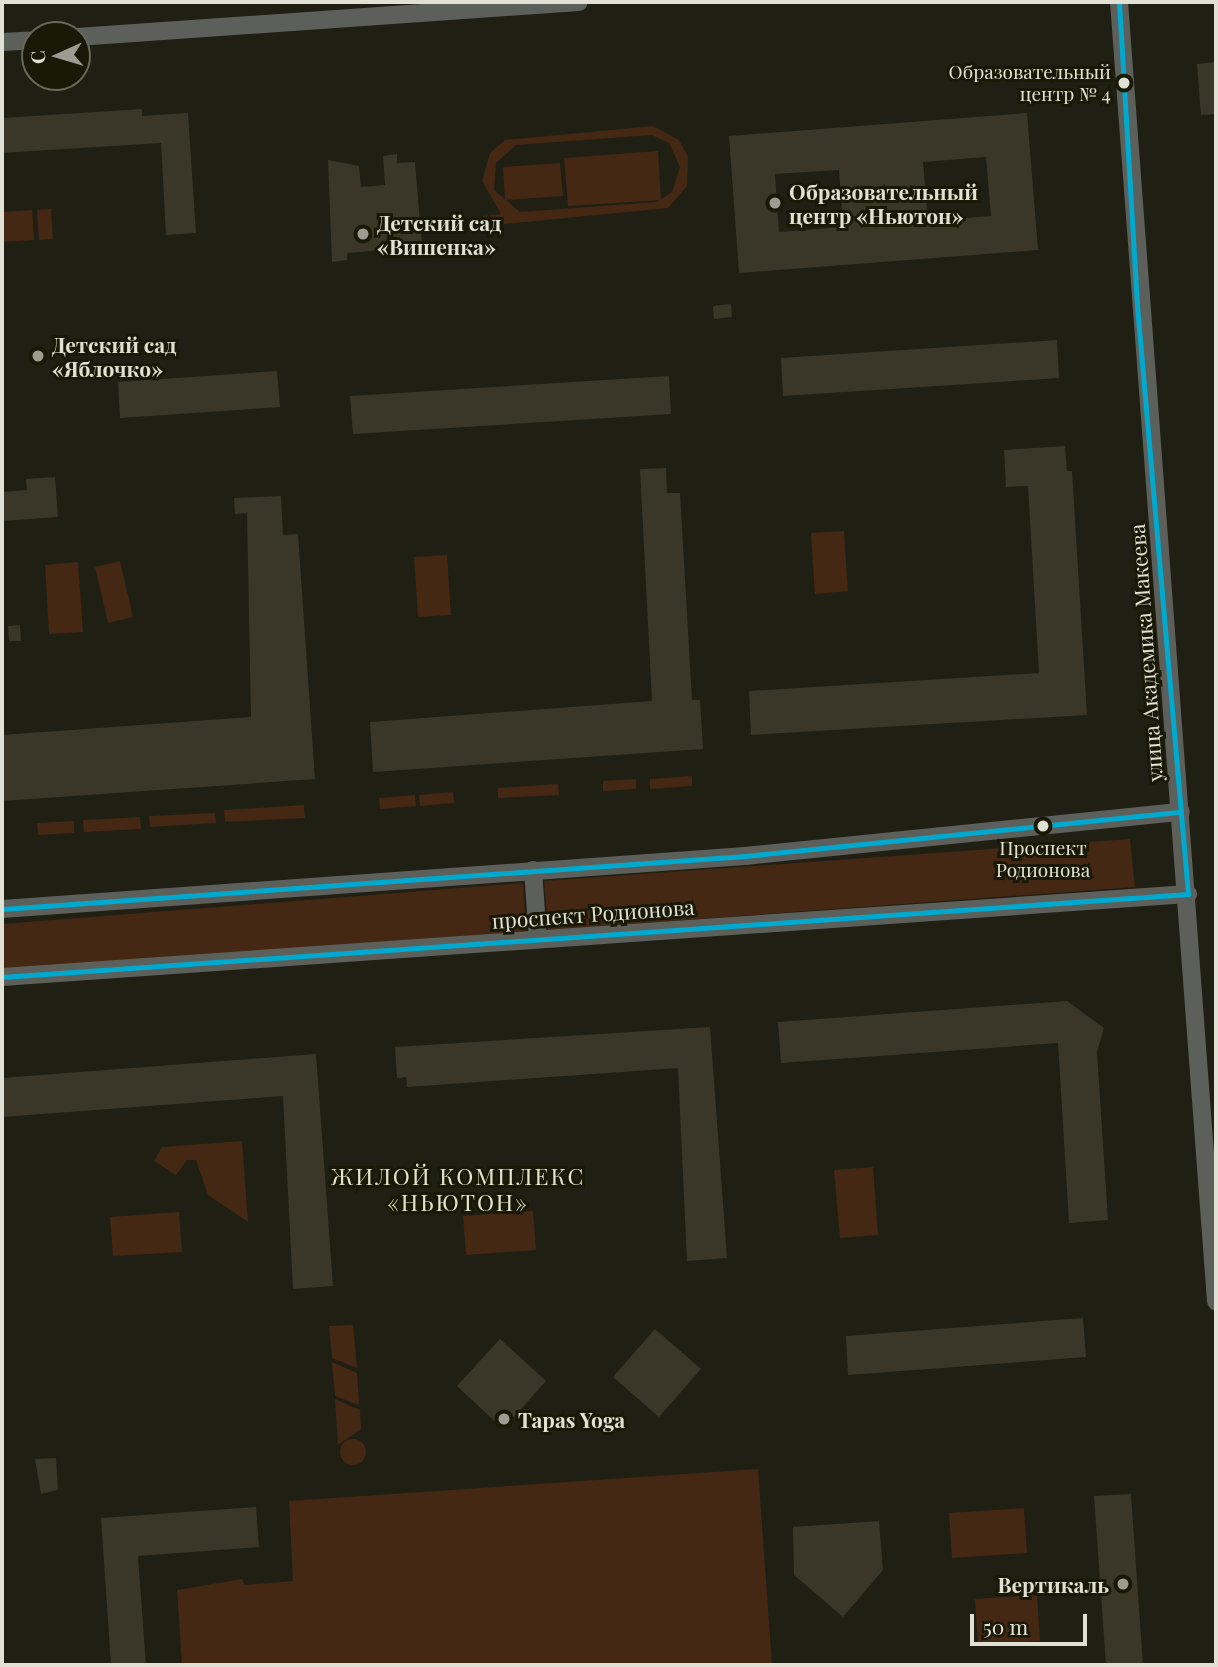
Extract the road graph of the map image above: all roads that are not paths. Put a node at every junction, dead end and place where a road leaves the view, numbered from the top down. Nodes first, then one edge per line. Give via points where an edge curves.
1 (579, 2) edge
2 (1119, 2) edge
3 (91, 36) edge
4 (21, 41) edge
5 (2, 42) edge
6 (1181, 811) junction
7 (533, 870) junction
8 (1188, 894) junction
9 (2, 909) edge
10 (538, 939) junction
11 (2, 977) edge
12 (1216, 1301) edge

1 - 3 street
2 - 6 street, улица Академика Макеева via 1137,305
4 - 5 street
6 - 7 street
6 - 8 street, улица Академика Макеева
7 - 9 street
7 - 10 street
8 - 10 street, проспект Родионова
8 - 12 street, улица Академика Макеева
10 - 11 street, проспект Родионова

